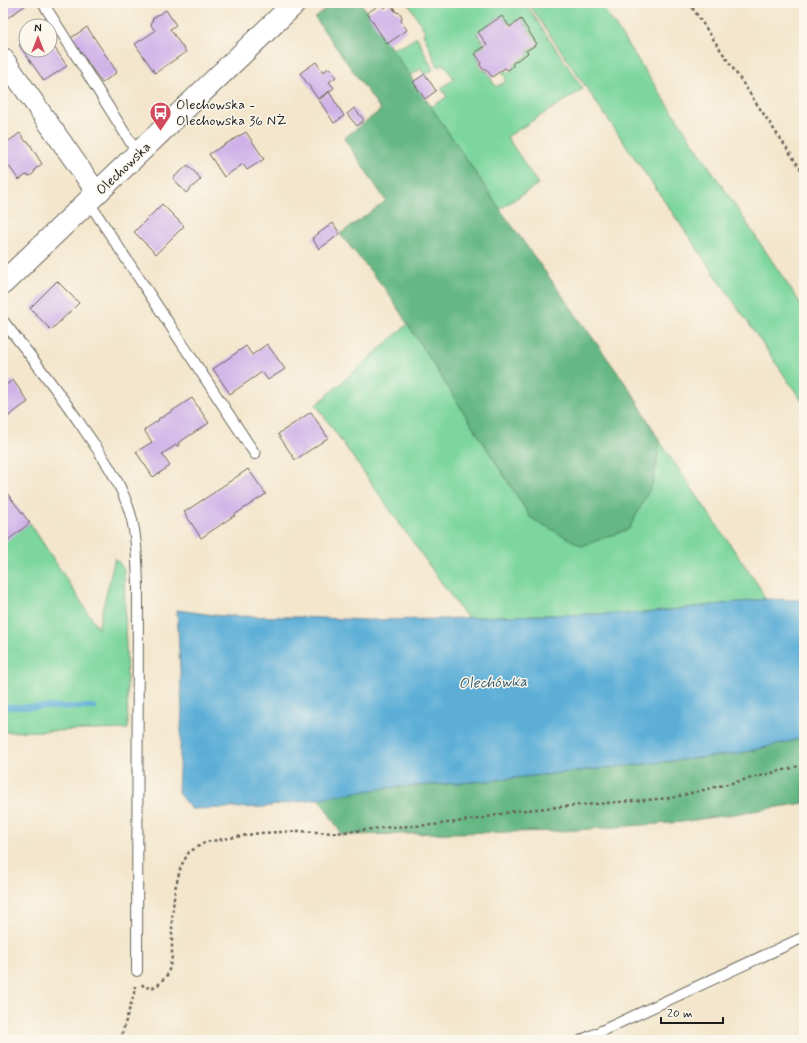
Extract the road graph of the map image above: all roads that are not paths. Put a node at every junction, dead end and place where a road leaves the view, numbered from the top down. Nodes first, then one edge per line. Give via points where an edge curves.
1 (43, 3) edge
2 (295, 3) edge
3 (3, 58) edge
4 (138, 154) junction
5 (93, 197) junction
6 (3, 283) edge
7 (3, 321) edge
8 (255, 454) dead end
9 (804, 937) edge
10 (137, 972) road end
11 (582, 1040) edge

1 - 4 lane
2 - 4 street, Olechowska
3 - 5 street
4 - 5 street, Olechowska
5 - 6 street, Olechowska
5 - 8 lane
7 - 10 lane via 53,384 110,467 131,517 137,551 138,586
9 - 11 lane

